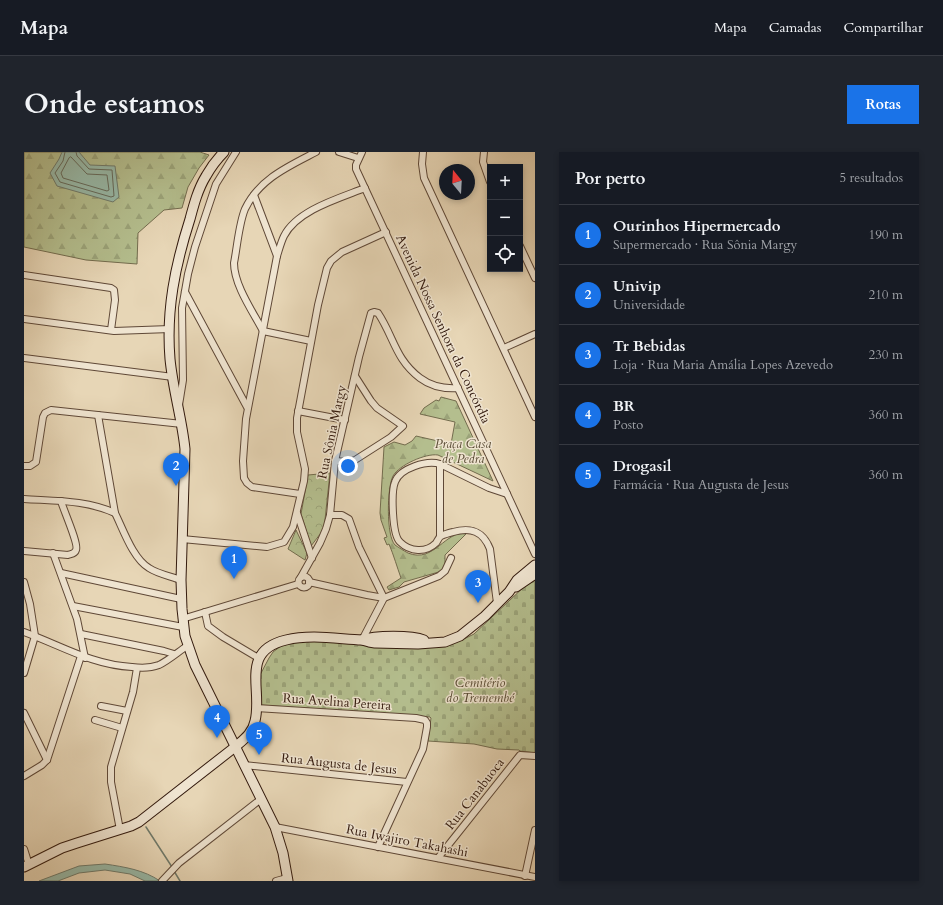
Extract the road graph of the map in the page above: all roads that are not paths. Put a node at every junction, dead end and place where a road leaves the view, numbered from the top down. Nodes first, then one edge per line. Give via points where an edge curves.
1 (224, 152) edge
2 (236, 152) edge
3 (316, 152) edge
4 (339, 152) edge
5 (423, 152) edge
6 (484, 152) edge
7 (360, 155) edge
8 (487, 173) edge
9 (365, 188) junction
10 (254, 195) junction
11 (386, 232) junction
12 (523, 252) edge
13 (277, 256) junction
14 (24, 275) edge
15 (535, 278) edge
16 (185, 292) junction
17 (24, 319) edge
18 (170, 329) junction
19 (111, 330) junction
20 (263, 330) junction
21 (535, 334) edge
22 (311, 341) junction
23 (504, 348) junction
24 (24, 358) edge
25 (173, 376) junction
26 (355, 376) junction
27 (458, 388) junction
28 (179, 407) junction
29 (247, 408) junction
30 (298, 410) junction
31 (534, 413) edge
32 (98, 414) junction
33 (345, 420) junction
34 (182, 424) junction
35 (335, 461) junction
36 (440, 464) junction
37 (24, 466) edge
38 (300, 494) junction
39 (507, 494) junction
40 (24, 499) edge
41 (60, 501) junction
42 (115, 513) junction
43 (297, 513) junction
44 (330, 515) junction
45 (440, 536) junction
46 (182, 539) junction
47 (24, 551) edge
48 (53, 553) junction
49 (535, 554) edge
50 (312, 558) junction
51 (451, 558) dead end
52 (535, 565) edge
53 (61, 573) junction
54 (535, 574) edge
55 (301, 577) junction
56 (181, 580) junction
57 (24, 582) edge
58 (309, 582) junction
59 (298, 584) junction
60 (508, 592) junction
61 (384, 598) junction
62 (181, 599) junction
63 (498, 603) junction
64 (73, 606) junction
65 (205, 612) junction
66 (182, 623) junction
67 (24, 632) edge
68 (81, 634) junction
69 (35, 636) junction
70 (362, 640) junction
71 (188, 646) junction
72 (174, 654) junction
73 (83, 657) junction
74 (260, 658) junction
75 (137, 668) junction
76 (24, 673) edge
77 (101, 706) dead end
78 (256, 708) junction
79 (127, 711) junction
80 (24, 713) edge
81 (95, 720) dead end
82 (122, 728) junction
83 (235, 748) junction
84 (535, 756) edge
85 (47, 760) junction
86 (244, 765) junction
87 (24, 776) edge
88 (407, 782) junction
89 (261, 799) junction
90 (275, 827) junction
91 (120, 830) junction
92 (535, 830) edge
93 (378, 847) junction
94 (24, 849) edge
95 (438, 858) junction
96 (27, 866) edge
97 (525, 876) junction
98 (535, 877) edge
99 (288, 879) edge
100 (162, 881) edge
101 (276, 881) edge

1 - 18 main road via 206,175 199,189 181,247 173,283
2 - 16 street via 213,192 195,247
3 - 10 street via 281,170
4 - 7 street
5 - 23 street via 424,178
6 - 8 street via 483,162
7 - 9 street, Avenida Nossa Senhora da Concórdia via 356,169
9 - 11 street, Avenida Nossa Senhora da Concórdia
9 - 13 street via 307,213 284,235
10 - 13 street
10 - 20 street via 242,220 234,269
11 - 22 street via 342,252 331,261 322,286
11 - 27 street, Avenida Nossa Senhora da Concórdia
12 - 15 street
13 - 20 street
14 - 19 street via 111,288 114,290 115,300
16 - 28 street via 182,308 183,380
16 - 29 street
17 - 19 street
18 - 19 street
18 - 25 main road
20 - 22 street
20 - 29 street
21 - 23 street
22 - 30 street
23 - 31 street
24 - 25 street
25 - 28 main road
26 - 27 street, Rua Sônia Margy via 372,312 378,313 398,354 413,373 434,386
26 - 33 street, Rua Sônia Margy
26 - 35 street via 377,408 403,426 397,433 355,460
27 - 39 street, Avenida Nossa Senhora da Concórdia
28 - 34 main road
29 - 38 street via 243,461 244,478 247,483 261,489
30 - 33 street
30 - 38 street via 296,432 305,469
32 - 34 street
32 - 37 street via 48,411 43,417 36,462
32 - 42 street
33 - 35 street, Rua Sônia Margy
34 - 46 main road via 185,449
35 - 44 street, Rua Sônia Margy
36 - 39 street
36 - 45 street
36 - 45 street via 423,463 406,470 400,476 395,482 393,512 396,537 408,548 429,548
38 - 43 street
39 - 49 street, Avenida Nossa Senhora da Concórdia
40 - 41 street
41 - 42 street via 95,505
41 - 48 street via 76,543 76,551 68,554
42 - 56 street via 139,560 147,568
43 - 46 street via 293,527 284,542 267,547
43 - 50 street
44 - 50 street, Rua Sônia Margy
44 - 61 street via 342,515 349,519
45 - 63 street via 468,529 483,538 490,549
46 - 56 main road
47 - 48 street
48 - 53 street
50 - 55 street, Rua Sônia Margy
51 - 61 street via 445,571 439,576
52 - 60 main road via 517,580
53 - 62 street
53 - 64 street
54 - 60 main road
55 - 58 street via 307,577
55 - 59 street, Rua Sônia Margy
56 - 62 main road
57 - 69 street
58 - 59 street via 304,588
58 - 61 street
59 - 65 street
60 - 63 main road
61 - 70 street
62 - 66 main road
63 - 70 main road via 460,636 445,642 378,636
64 - 66 street
64 - 68 street
65 - 66 street
65 - 74 street via 208,626
66 - 71 main road
67 - 69 street
68 - 72 street
68 - 73 street
69 - 73 street
69 - 76 street
70 - 74 main road via 286,640 269,647
71 - 72 street
71 - 83 main road
72 - 75 street via 160,664
73 - 75 street via 116,666
73 - 85 street
74 - 78 main road via 255,671
75 - 79 street
77 - 79 street
78 - 83 main road via 252,729
78 - 88 street, Rua Avelina Pereira via 425,720 427,732 423,749
79 - 82 street
80 - 85 street
81 - 82 street
82 - 91 street via 110,773
83 - 86 main road
83 - 91 main road via 150,814
84 - 95 street, Rua Canabuoca via 520,755
85 - 87 street via 42,766
86 - 88 street, Rua Augusta de Jesus
86 - 89 main road
88 - 93 street
89 - 90 main road
89 - 100 street via 179,863
90 - 93 street, Rua Iwajiro Takahashi
90 - 99 main road
91 - 96 main road via 77,843
92 - 97 street
93 - 95 street, Rua Iwajiro Takahashi
94 - 96 street
95 - 97 street, Rua Iwajiro Takahashi
97 - 98 street, Rua Iwajiro Takahashi
99 - 101 street

